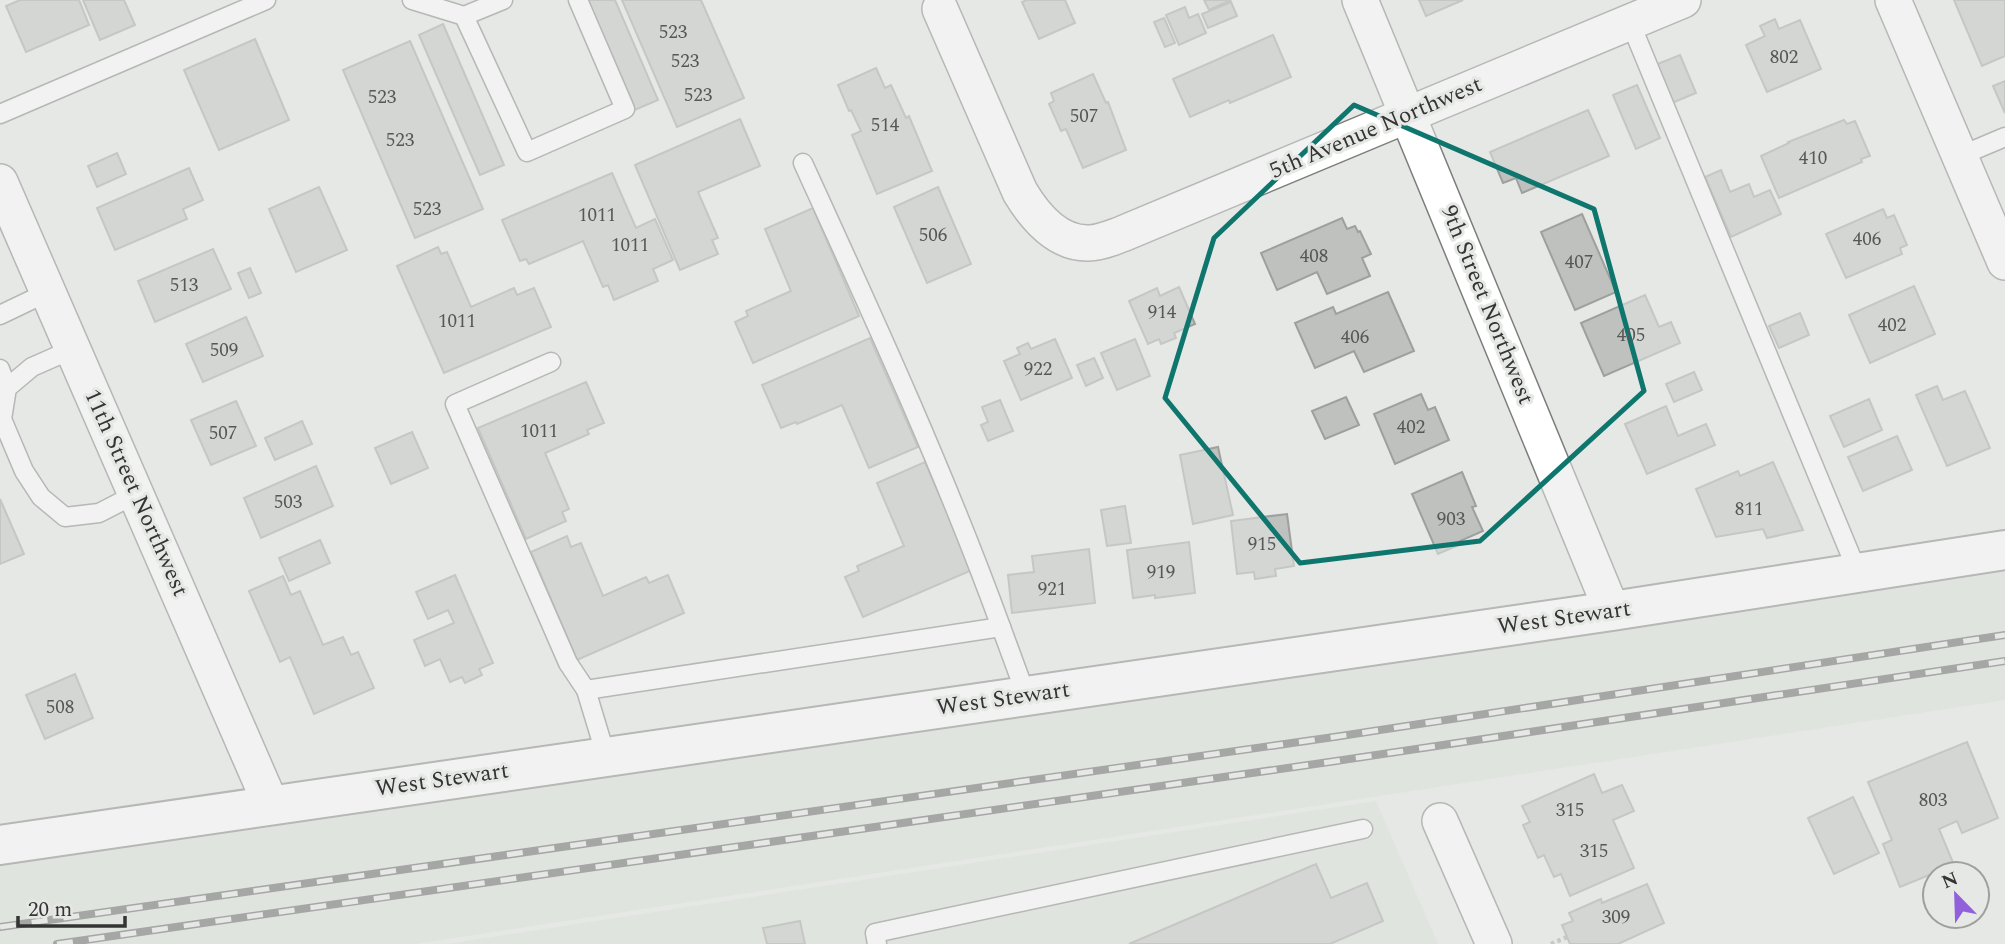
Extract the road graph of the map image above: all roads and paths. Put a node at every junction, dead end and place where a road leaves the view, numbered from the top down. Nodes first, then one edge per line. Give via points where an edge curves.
1 (266, 0) edge
2 (412, 0) edge
3 (503, 0) edge
4 (578, 0) edge
5 (1360, 0) edge
6 (1683, 0) edge
7 (1893, 0) edge
8 (940, 9) dead end
9 (464, 16) junction
10 (1630, 22) junction
11 (0, 114) edge
12 (1409, 115) junction
13 (2005, 138) edge
14 (1960, 156) junction
15 (803, 163) dead end
16 (0, 182) edge
17 (2005, 262) edge
18 (48, 292) junction
19 (0, 315) edge
20 (73, 349) junction
21 (551, 362) dead end
22 (0, 369) edge
23 (7, 388) junction
24 (136, 494) junction
25 (2005, 550) edge
26 (1858, 573) junction
27 (1612, 611) junction
28 (1001, 626) junction
29 (586, 690) junction
30 (1026, 695) junction
31 (606, 756) junction
32 (271, 805) junction
33 (1440, 821) dead end
34 (1363, 829) dead end
35 (0, 845) edge
36 (1567, 937) dead end
37 (877, 944) edge
38 (1494, 944) edge
39 (1551, 944) edge

1 - 11 lane
2 - 9 lane
3 - 9 lane
4 - 9 lane via 625,109 527,152
5 - 12 street, 9th Street Northwest
6 - 10 street, 5th Avenue Northwest
7 - 14 street
8 - 12 street, 5th Avenue Northwest via 1020,192 1032,212 1067,240 1088,243 1122,234
10 - 12 street, 5th Avenue Northwest
10 - 26 lane
12 - 27 street, 9th Street Northwest
13 - 14 lane
14 - 17 street
15 - 28 lane via 918,416
16 - 18 street, 11th Street Northwest
18 - 19 lane
18 - 20 street, 11th Street Northwest
20 - 23 lane via 32,367
20 - 24 street, 11th Street Northwest
21 - 29 lane via 455,404 568,663
22 - 23 lane
23 - 24 lane via 2,419 24,471 41,497 65,517 99,513
24 - 32 street, 11th Street Northwest
25 - 26 street, West Stewart
26 - 27 street, West Stewart
27 - 30 street, West Stewart
28 - 29 lane
28 - 30 lane
29 - 31 lane
30 - 31 street, West Stewart
31 - 32 street, West Stewart
32 - 35 street, West Stewart
33 - 38 street
34 - 37 lane via 875,933
36 - 39 path

